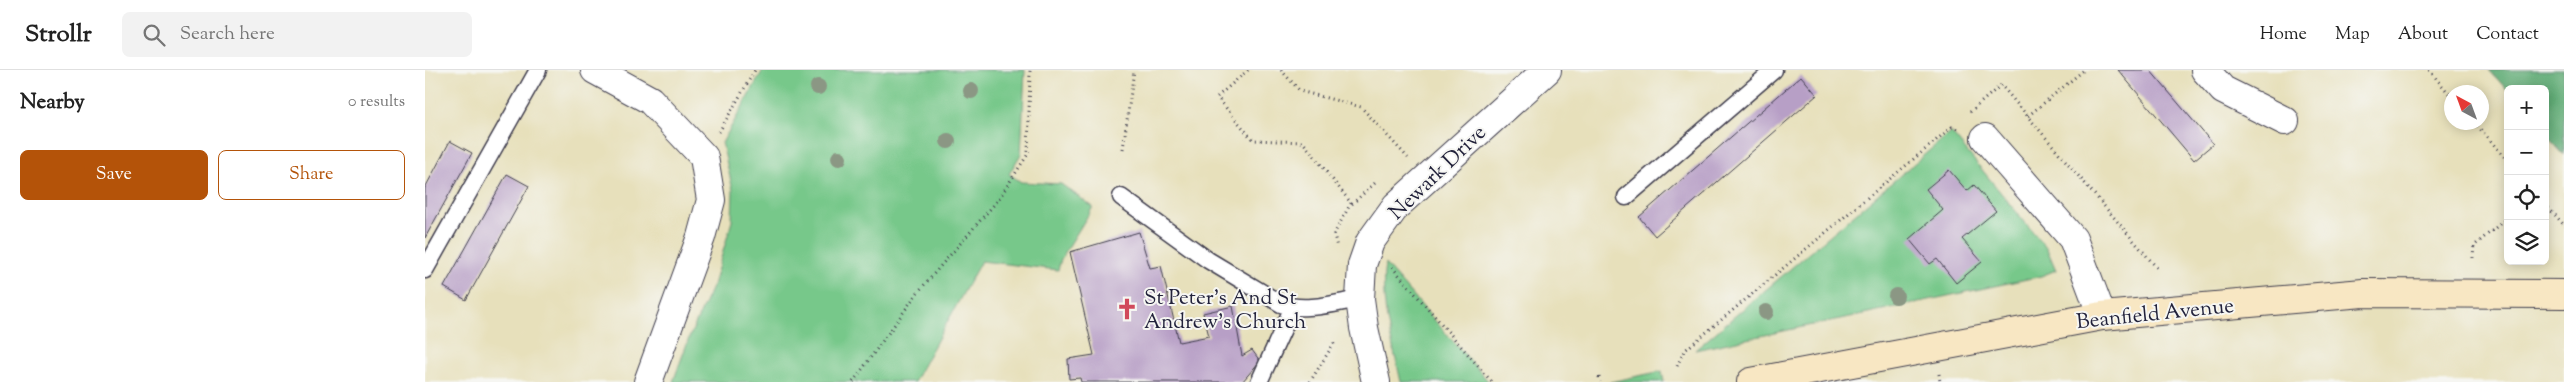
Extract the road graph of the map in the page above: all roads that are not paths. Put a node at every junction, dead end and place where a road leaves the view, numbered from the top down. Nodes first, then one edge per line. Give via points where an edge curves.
1 (538, 70) edge
2 (595, 70) edge
3 (1547, 70) edge
4 (1774, 70) edge
5 (2205, 70) edge
6 (2285, 121) dead end
7 (1985, 138) road end
8 (1121, 196) dead end
9 (1627, 197) dead end
10 (425, 270) edge
11 (2564, 294) edge
12 (1360, 298) junction
13 (1293, 307) junction
14 (2102, 316) junction
15 (1800, 377) edge
16 (648, 382) edge
17 (1259, 382) edge
18 (1376, 382) edge
19 (1751, 382) edge

1 - 10 lane
2 - 16 street via 650,100 704,157 711,200 701,237
3 - 12 street, Newark Drive via 1396,206 1366,254
4 - 9 lane
5 - 6 street via 2223,90
7 - 14 street via 2073,239
8 - 13 lane via 1208,260 1281,304
11 - 14 street, Beanfield Avenue via 2363,293
12 - 13 lane
12 - 18 street
13 - 17 lane
14 - 15 street, Beanfield Avenue
15 - 19 street, Beanfield Avenue

